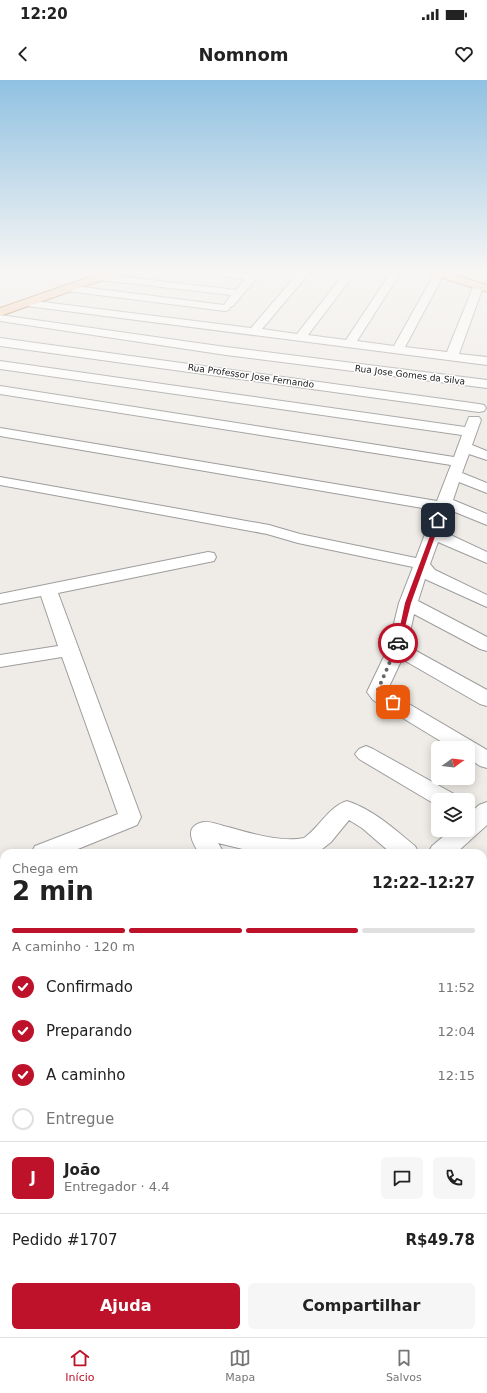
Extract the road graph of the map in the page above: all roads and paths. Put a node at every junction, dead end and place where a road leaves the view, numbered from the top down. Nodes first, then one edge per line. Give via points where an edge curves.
1 (81, 331) edge
2 (251, 331) edge
3 (254, 331) joint
4 (305, 331) edge
5 (358, 331) edge
6 (407, 331) edge
7 (463, 331) edge
8 (300, 337) junction
9 (0, 342) edge
10 (350, 343) junction
11 (398, 349) junction
12 (452, 356) junction
13 (487, 360) edge
14 (0, 365) edge
15 (487, 384) edge
16 (0, 390) edge
17 (482, 405) edge
18 (471, 428) junction
19 (487, 430) edge
20 (0, 432) edge
21 (464, 447) junction
22 (487, 456) edge
23 (457, 468) junction
24 (0, 482) edge
25 (487, 488) edge
26 (444, 504) junction
27 (487, 520) edge
28 (434, 533) junction
29 (208, 557) dead end
30 (487, 558) edge
31 (422, 564) junction
32 (48, 590) junction
33 (0, 600) edge
34 (487, 602) edge
35 (408, 603) junction
36 (487, 645) edge
37 (397, 648) junction
38 (69, 650) junction
39 (0, 661) edge
40 (487, 699) edge
41 (456, 741) edge
42 (475, 752) edge
43 (366, 754) dead end
44 (487, 760) edge
45 (434, 793) edge
46 (476, 821) edge
47 (207, 843) edge
48 (54, 849) edge
49 (298, 849) edge
50 (298, 849) edge
51 (402, 849) edge
52 (444, 849) edge

1 - 15 street, Rua Jose Gomes da Silva
2 - 3 street
3 - 8 street
4 - 8 street
5 - 10 street
6 - 11 street
7 - 12 street
8 - 10 street
9 - 17 street, Rua Professor Jose Fernando
10 - 11 street
11 - 12 street
12 - 13 street
14 - 18 street
15 - 17 street
16 - 23 street
17 - 18 street
18 - 19 street
18 - 21 street
20 - 26 street
21 - 22 street
21 - 23 street
23 - 25 street
23 - 26 street
24 - 31 street via 270,530
26 - 27 street
26 - 28 street
28 - 30 street
28 - 31 street
29 - 32 street
31 - 34 street via 430,574
31 - 35 street
32 - 33 street
32 - 38 street
35 - 36 street
35 - 37 street
37 - 40 street
37 - 41 street via 377,692
38 - 39 street
38 - 48 street via 130,817
42 - 44 street
43 - 45 street
46 - 52 street
47 - 49 street via 205,831 281,848
50 - 51 street via 311,846 347,810 368,822

